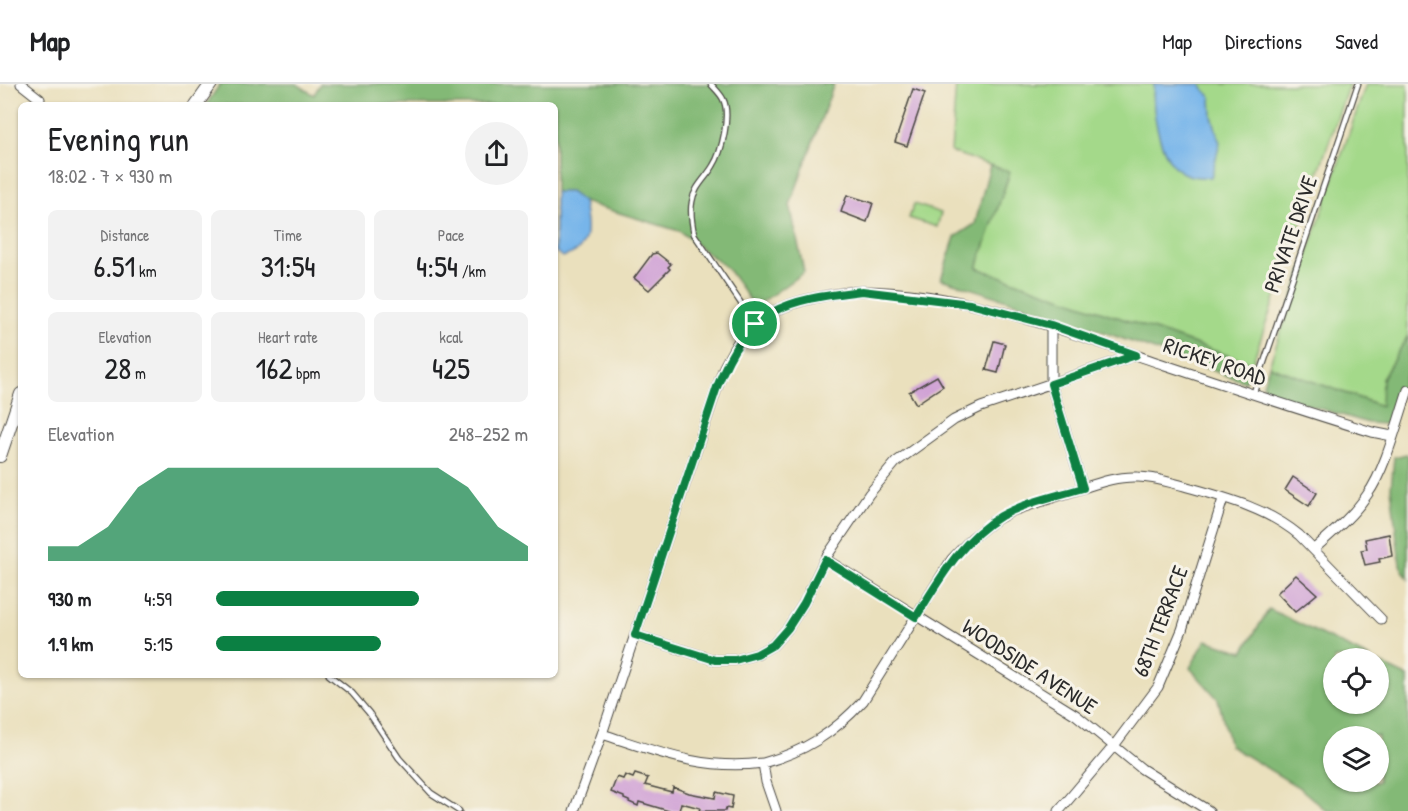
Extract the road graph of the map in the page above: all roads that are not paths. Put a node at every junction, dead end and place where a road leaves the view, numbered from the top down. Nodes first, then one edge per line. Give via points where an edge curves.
1 (21, 84) edge
2 (211, 84) edge
3 (711, 84) edge
4 (1358, 84) edge
5 (40, 99) dead end
6 (198, 102) edge
7 (755, 324) junction
8 (1051, 325) junction
9 (1136, 355) junction
10 (1051, 384) junction
11 (1408, 390) edge
12 (1252, 395) junction
13 (18, 403) edge
14 (1392, 436) junction
15 (0, 456) edge
16 (1083, 488) junction
17 (1223, 499) junction
18 (1314, 549) junction
19 (825, 560) junction
20 (916, 617) junction
21 (1381, 619) dead end
22 (635, 635) junction
23 (332, 678) edge
24 (602, 734) junction
25 (1113, 747) junction
26 (763, 763) junction
27 (459, 811) edge
28 (574, 811) edge
29 (776, 811) edge
30 (1059, 811) edge
31 (1209, 811) edge

1 - 5 street
2 - 6 street
3 - 7 lane via 723,99 724,135 714,165 692,201 692,224 710,260
4 - 12 lane, PRIVATE DRIVE
7 - 8 street, RICKEY ROAD via 797,302 862,291 970,304
7 - 22 street, RICKEY ROAD via 724,367
8 - 9 street, RICKEY ROAD
8 - 10 street
9 - 10 street
9 - 12 street, RICKEY ROAD
10 - 16 street
10 - 19 street via 954,420 896,462 869,494
11 - 14 street
12 - 14 street, RICKEY ROAD
13 - 15 street
14 - 18 street via 1367,496
16 - 17 street via 1113,479 1155,478
16 - 20 street via 1012,511 982,529 952,559
17 - 18 street via 1239,502 1277,520
17 - 25 street, 68TH TERRACE via 1182,630 1158,687
18 - 21 street
19 - 20 street, WOODSIDE AVENUE
19 - 22 street via 788,628 773,645 757,654 715,660
20 - 25 street, WOODSIDE AVENUE via 1076,715
20 - 26 street via 863,701 846,720 805,748
22 - 24 street, RICKEY ROAD
23 - 27 lane via 369,712 399,758 431,793
24 - 26 street via 690,762 728,766
24 - 28 street, RICKEY ROAD
25 - 30 street, 68TH TERRACE
25 - 31 street, WOODSIDE AVENUE
26 - 29 street

